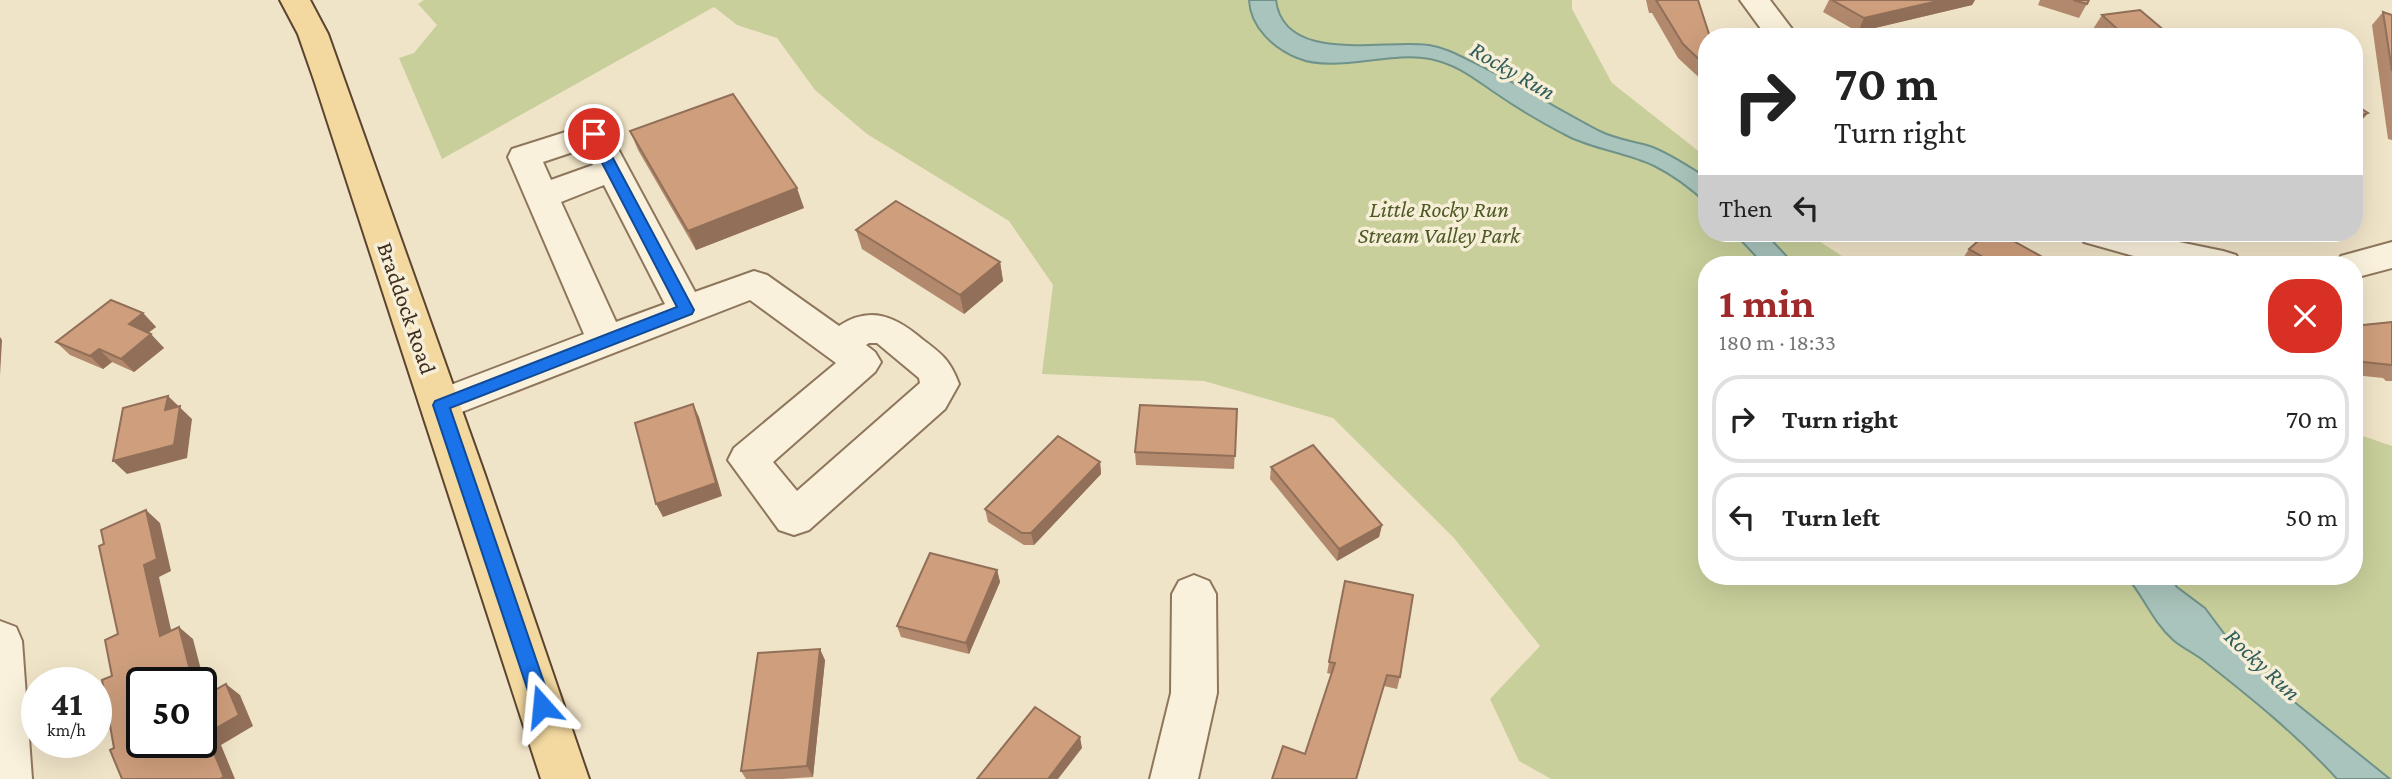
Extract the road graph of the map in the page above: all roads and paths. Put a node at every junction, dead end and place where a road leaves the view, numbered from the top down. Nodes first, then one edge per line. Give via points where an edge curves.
1 (295, 0) edge
2 (1755, 0) edge
3 (1776, 28) edge
4 (2124, 242) edge
5 (2392, 254) edge
6 (2184, 256) edge
7 (2363, 262) edge
8 (686, 310) junction
9 (606, 341) junction
10 (838, 345) junction
11 (441, 405) junction
12 (1194, 594) dead end
13 (0, 641) edge
14 (8, 779) edge
15 (565, 779) edge
16 (1174, 779) edge

1 - 11 main road, Braddock Road via 330,80
2 - 3 street
4 - 6 street
5 - 7 street
8 - 9 street
8 - 9 street via 594,134 524,157
8 - 10 street via 754,284
9 - 11 street
10 - 10 street via 859,331 888,331 935,370 940,384 931,398 794,518 748,460 862,362
11 - 15 main road, Braddock Road
12 - 16 street via 1194,693
13 - 14 street

